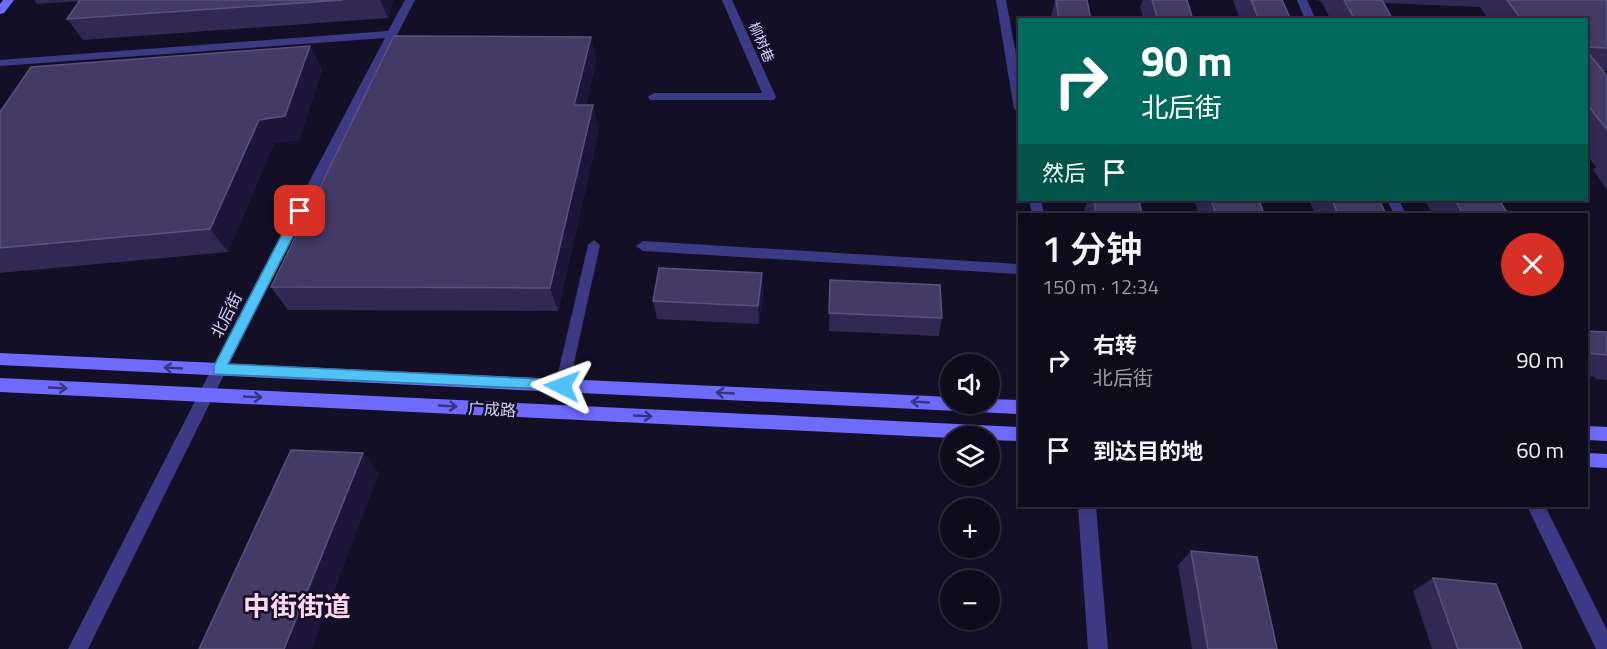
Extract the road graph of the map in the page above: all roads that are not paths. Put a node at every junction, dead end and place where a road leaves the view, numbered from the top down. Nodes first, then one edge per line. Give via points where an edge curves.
1 (9, 0) edge
2 (410, 0) edge
3 (727, 0) edge
4 (1001, 0) edge
5 (1302, 0) edge
6 (0, 11) edge
7 (1310, 18) edge
8 (392, 34) junction
9 (0, 63) edge
10 (654, 97) dead end
11 (1018, 98) edge
12 (594, 245) dead end
13 (643, 246) dead end
14 (1018, 269) edge
15 (0, 359) edge
16 (219, 370) junction
17 (0, 385) edge
18 (562, 386) junction
19 (206, 394) junction
20 (1018, 407) edge
21 (1588, 433) edge
22 (1018, 434) edge
23 (1607, 434) edge
24 (1588, 460) edge
25 (1607, 461) edge
26 (1088, 507) edge
27 (1536, 507) edge
28 (78, 649) edge
29 (1098, 649) edge
30 (1606, 649) edge

1 - 6 main road
2 - 8 street, 北后街
3 - 10 street, 柳树巷 via 770,97
4 - 11 street
5 - 7 street
8 - 9 street
8 - 16 street, 北后街
12 - 18 lane
13 - 14 street
16 -> 15 main road, 广成路
16 - 18 main road, 广成路
16 - 19 street, 北后街
17 -> 19 main road, 广成路
20 -> 18 main road, 广成路
19 -> 22 main road, 广成路
19 - 28 street, 北后街
21 - 23 main road
24 - 25 main road
26 - 29 street
27 - 30 street

